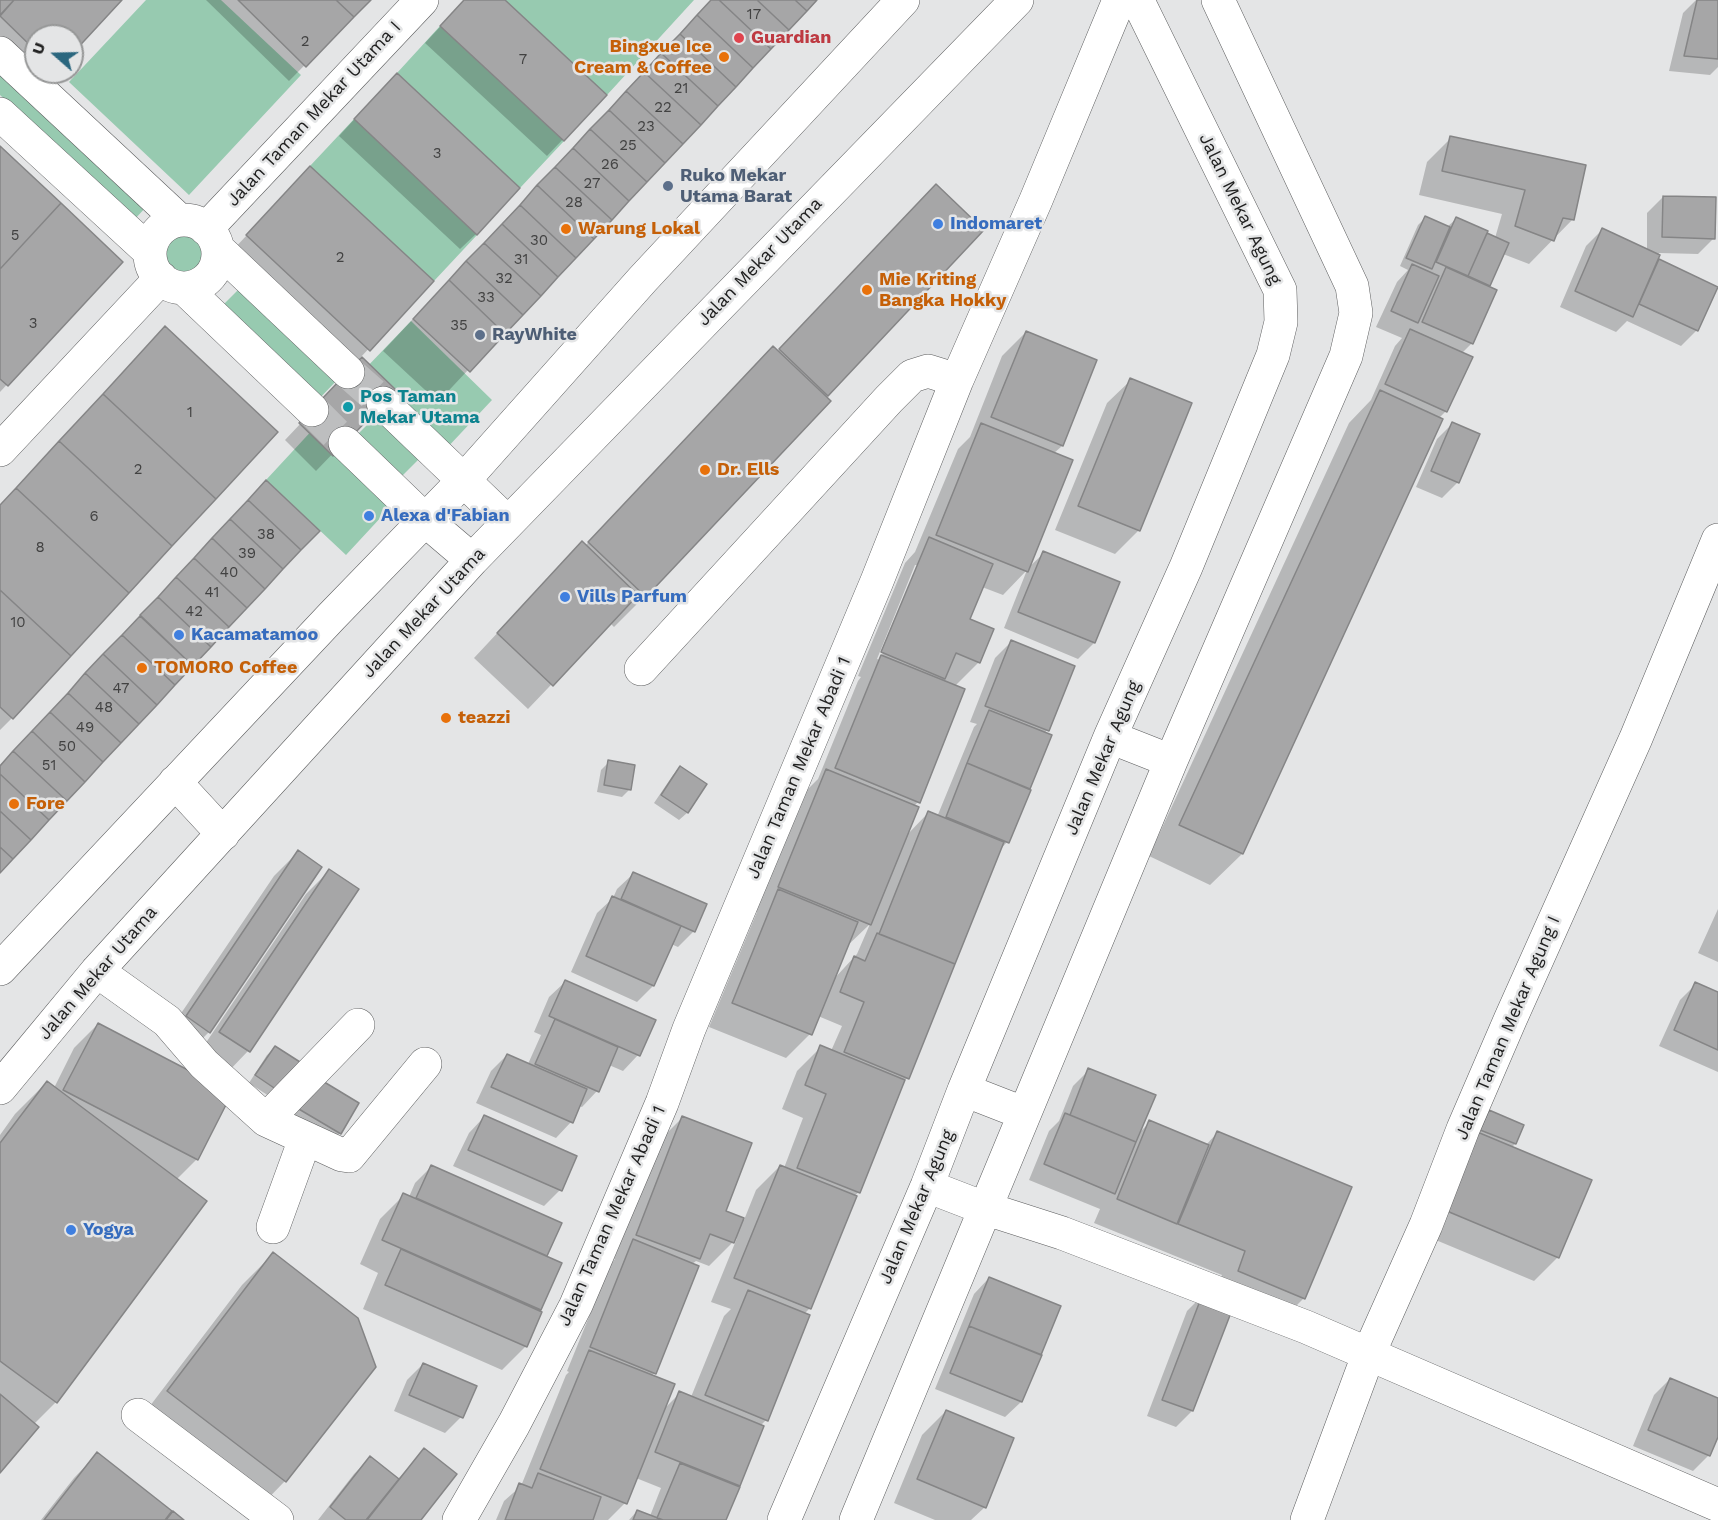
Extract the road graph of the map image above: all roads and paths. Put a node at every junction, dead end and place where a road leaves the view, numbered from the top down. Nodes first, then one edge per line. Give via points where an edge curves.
1 (422, 0) edge
2 (903, 0) edge
3 (1017, 0) edge
4 (1219, 1) edge
5 (1122, 2) edge
6 (0, 53) edge
7 (0, 114) edge
8 (201, 233) junction
9 (165, 273) junction
10 (348, 372) tunnel mouth
11 (957, 380) junction
12 (383, 403) tunnel mouth
13 (312, 410) tunnel mouth
14 (345, 443) tunnel mouth
15 (0, 450) edge
16 (464, 480) junction
17 (425, 520) junction
18 (508, 523) junction
19 (1718, 540) edge
20 (472, 560) junction
21 (641, 669) dead end
22 (1110, 736) junction
23 (1171, 760) junction
24 (175, 782) junction
25 (223, 834) junction
26 (0, 969) edge
27 (97, 971) junction
28 (357, 1025) dead end
29 (425, 1064) dead end
30 (0, 1088) edge
31 (964, 1090) junction
32 (1023, 1113) junction
33 (266, 1120) junction
34 (304, 1139) junction
35 (927, 1186) junction
36 (984, 1208) junction
37 (273, 1227) dead end
38 (1369, 1353) junction
39 (138, 1415) dead end
40 (1718, 1505) edge
41 (277, 1520) edge
42 (459, 1520) edge
43 (784, 1520) edge
44 (855, 1520) edge
45 (1307, 1520) edge

1 - 8 street, Jalan Taman Mekar Utama I
2 - 16 street via 643,279
3 - 18 street, Jalan Mekar Utama
4 - 23 street via 1352,286 1356,313 1346,356
5 - 11 street, Jalan Taman Mekar Abadi 1
5 - 22 street, Jalan Mekar Agung via 1280,290 1281,322 1273,355 1191,556
6 - 8 street
7 - 9 street
8 - 9 street via 171,222 158,231 150,244
8 - 9 street via 216,264 208,278 196,286
8 - 10 street
9 - 13 street
9 - 15 street
11 - 21 street via 928,371 912,376
11 - 42 street, Jalan Taman Mekar Abadi 1 via 878,581 576,1305
12 - 16 street
14 - 17 street
16 - 17 street
16 - 18 street
17 - 20 street
17 - 24 street
18 - 20 street, Jalan Mekar Utama
19 - 38 street, Jalan Taman Mekar Agung I
20 - 25 street, Jalan Mekar Utama
22 - 23 street
22 - 31 street, Jalan Mekar Agung
23 - 32 street
24 - 25 street
24 - 26 street
25 - 27 street, Jalan Mekar Utama
27 - 30 street, Jalan Mekar Utama
27 - 33 street via 167,1022 204,1064
28 - 33 street
29 - 34 street via 349,1156
31 - 32 street
31 - 35 street, Jalan Mekar Agung
32 - 36 street
33 - 34 street
34 - 37 street
35 - 36 street
35 - 43 street, Jalan Mekar Agung
36 - 38 street via 1062,1233
36 - 44 street
38 - 40 street
38 - 45 street, Jalan Taman Mekar Agung I
39 - 41 street

